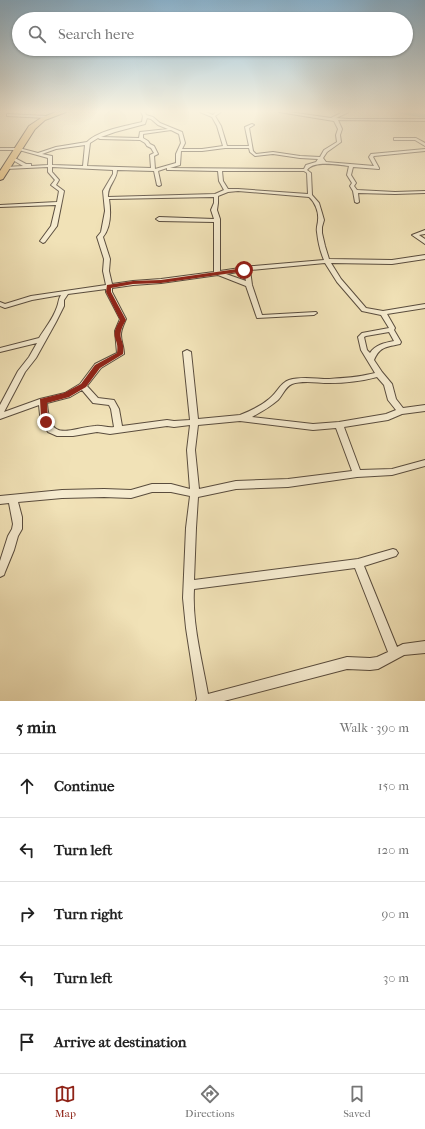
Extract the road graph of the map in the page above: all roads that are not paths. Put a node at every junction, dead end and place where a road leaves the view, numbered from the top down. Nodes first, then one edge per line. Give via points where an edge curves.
1 (22, 145) edge
2 (79, 145) edge
3 (88, 145) edge
4 (148, 145) edge
5 (182, 145) edge
6 (335, 145) edge
7 (226, 147) joint
8 (251, 147) joint
9 (0, 149) edge
10 (19, 149) junction
11 (181, 150) junction
12 (425, 150) edge
13 (38, 154) junction
14 (13, 158) junction
15 (319, 161) junction
16 (351, 165) junction
17 (49, 166) junction
18 (6, 168) junction
19 (85, 168) junction
20 (165, 168) junction
21 (115, 169) junction
22 (220, 169) junction
23 (154, 170) junction
24 (305, 170) junction
25 (0, 177) edge
26 (159, 185) dead end
27 (227, 191) junction
28 (355, 191) junction
29 (425, 192) edge
30 (216, 195) junction
31 (310, 196) junction
32 (107, 198) junction
33 (357, 202) dead end
34 (59, 204) junction
35 (0, 206) edge
36 (159, 219) dead end
37 (217, 221) junction
38 (425, 232) edge
39 (43, 241) dead end
40 (425, 242) edge
41 (425, 257) edge
42 (327, 262) junction
43 (247, 269) junction
44 (218, 273) junction
45 (249, 285) junction
46 (109, 287) junction
47 (67, 292) junction
48 (46, 295) junction
49 (61, 303) junction
50 (0, 304) edge
51 (425, 306) edge
52 (383, 312) junction
53 (314, 313) dead end
54 (391, 330) junction
55 (41, 340) junction
56 (0, 350) edge
57 (187, 352) dead end
58 (371, 359) junction
59 (379, 374) junction
60 (83, 386) junction
61 (43, 401) junction
62 (425, 408) edge
63 (401, 411) junction
64 (0, 412) edge
65 (0, 416) edge
66 (240, 418) junction
67 (194, 422) junction
68 (339, 425) junction
69 (118, 428) junction
70 (425, 463) edge
71 (356, 474) junction
72 (195, 494) junction
73 (13, 499) junction
74 (0, 500) edge
75 (393, 553) dead end
76 (358, 563) junction
77 (0, 572) edge
78 (188, 585) junction
79 (425, 647) edge
80 (395, 654) junction
81 (203, 701) edge

1 - 10 highway
2 - 13 street via 48,148
3 - 19 street
4 - 23 street via 153,147 156,154 152,155
5 - 11 street
6 - 15 street via 325,151
7 - 8 street
7 - 11 street
8 - 15 street via 255,155 273,153
9 - 10 street
10 - 13 street
10 - 14 highway
11 - 20 street via 178,154 178,164
12 - 16 street via 374,155 371,157 377,168
13 - 17 street via 50,156
14 - 17 street via 25,165
14 - 18 highway
15 - 16 street
15 - 24 street
16 - 28 street via 349,174
17 - 18 street
17 - 19 street
17 - 34 street via 50,172 58,180 53,185 62,191
18 - 25 highway
19 - 21 street
20 - 22 street
20 - 23 street
21 - 23 street
21 - 32 street via 105,192
22 - 24 street
22 - 27 street via 219,176
23 - 26 street
24 - 31 street via 309,172
27 - 30 street
27 - 31 street via 249,190
28 - 29 street
28 - 33 street
30 - 32 street
30 - 37 street via 214,210
31 - 42 street via 317,203 321,222 319,229
32 - 46 street via 108,212 104,232 100,237 107,258
34 - 35 street
34 - 39 street via 54,226
36 - 37 street
37 - 44 street
38 - 40 street via 415,235
41 - 42 street via 392,262
42 - 43 street
42 - 52 street via 364,310
43 - 44 street
43 - 45 street
44 - 45 street
44 - 46 street
45 - 53 street via 259,317
46 - 47 street
46 - 60 street via 123,320 117,330 120,354 98,366
47 - 48 street
47 - 49 street
48 - 49 street
48 - 50 street via 8,305
49 - 55 street
51 - 52 street
52 - 54 street
54 - 58 street via 398,342 377,348
54 - 58 street via 361,336 364,350
55 - 56 street
55 - 64 street
57 - 67 street
58 - 59 street
59 - 63 street via 388,384 392,400
59 - 66 street via 329,381 289,382 283,386 278,396
60 - 61 street via 67,395
60 - 69 street via 96,401 111,402
61 - 65 street
61 - 69 street via 44,418 48,428 56,434 77,433 96,428 110,432
62 - 63 street
63 - 68 street via 388,417
66 - 67 street
66 - 68 street via 313,427
67 - 69 street
67 - 72 street via 191,450
68 - 71 street
70 - 71 street via 392,472
71 - 72 street via 288,483 236,485
72 - 73 street via 171,488 152,488 131,494 62,494
72 - 78 street
73 - 74 street
73 - 77 street via 17,528
75 - 76 street
76 - 78 street
76 - 80 street
78 - 81 street via 191,628
79 - 80 street via 403,650
80 - 81 street via 378,663 347,663

